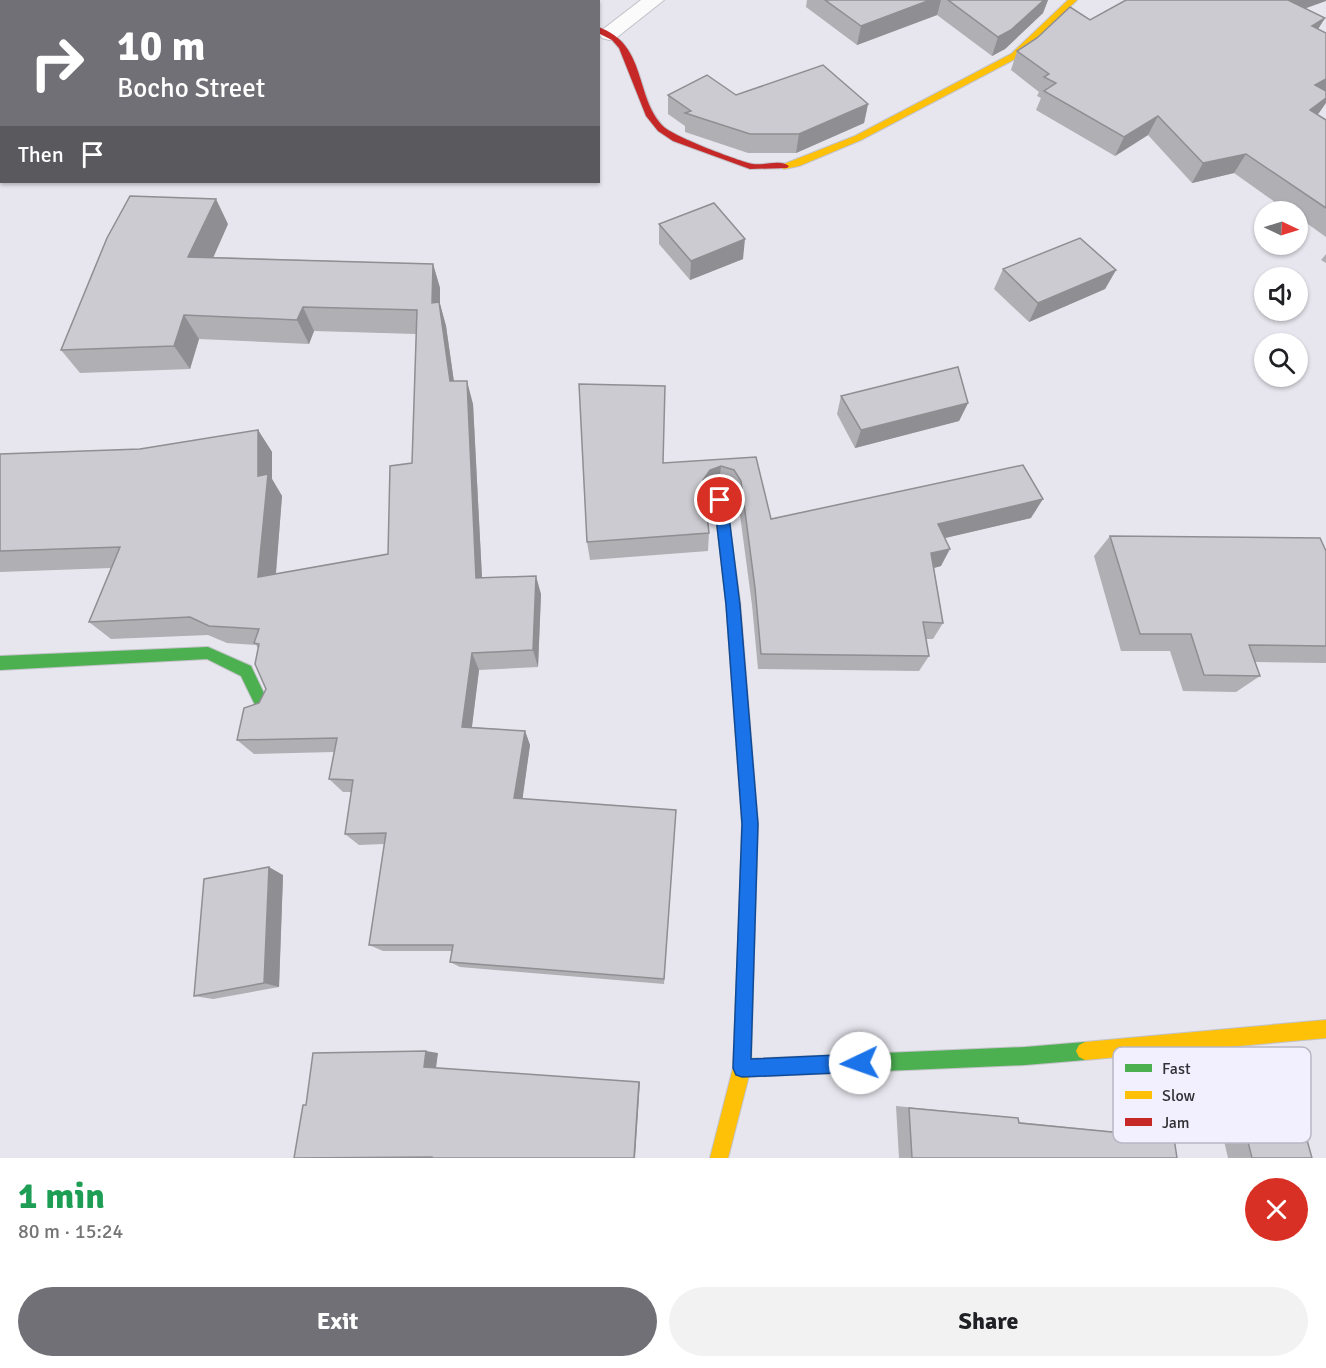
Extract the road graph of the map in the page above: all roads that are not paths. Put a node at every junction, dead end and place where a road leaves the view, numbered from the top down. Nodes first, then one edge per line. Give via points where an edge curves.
1 (654, 0) edge
2 (1073, 0) edge
3 (604, 31) edge
4 (720, 500) dead end
5 (0, 663) edge
6 (262, 704) edge
7 (1326, 1029) edge
8 (1125, 1047) edge
9 (1113, 1048) edge
10 (742, 1068) junction
11 (719, 1158) edge

1 - 3 street
2 - 3 street via 1014,56 858,138 796,164 774,168 753,167 676,139 661,129 651,116 623,47
4 - 10 street via 733,605 750,824
5 - 6 street via 208,653 246,671
7 - 8 street
9 - 10 street via 1025,1056
10 - 11 street

